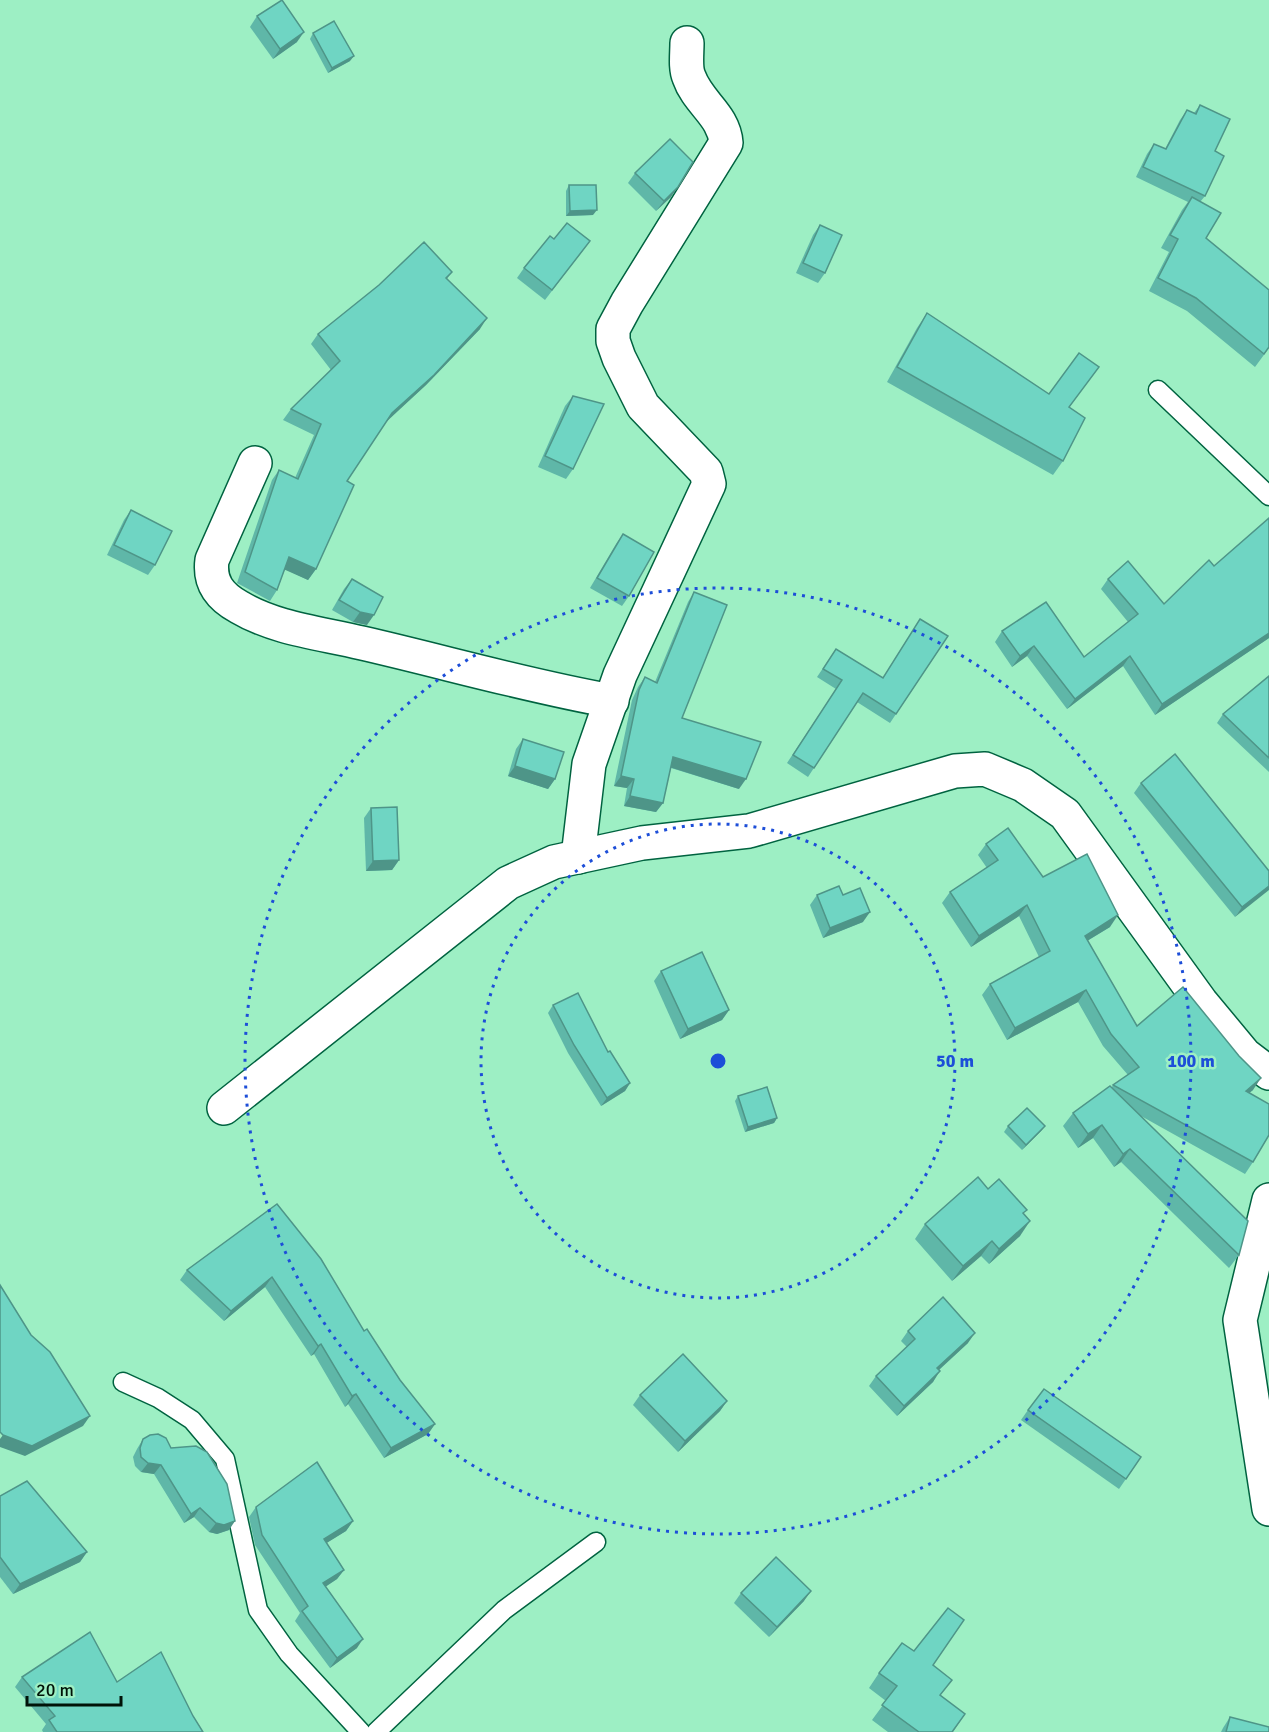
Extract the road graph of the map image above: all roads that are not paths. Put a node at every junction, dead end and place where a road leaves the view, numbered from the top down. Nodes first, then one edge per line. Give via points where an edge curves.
1 (687, 43) dead end
2 (1158, 390) dead end
3 (255, 463) dead end
4 (1269, 496) edge
5 (612, 701) junction
6 (578, 857) junction
7 (1269, 1074) edge
8 (224, 1108) dead end
9 (1269, 1200) edge
10 (123, 1382) dead end
11 (1269, 1509) edge
12 (596, 1542) dead end
13 (361, 1732) edge
14 (376, 1732) edge

1 - 5 street via 687,74 695,92 725,130 726,143 627,303 613,329 613,341 643,406 706,472 709,484 620,675
2 - 4 lane
3 - 5 street via 212,560 210,575 214,586 240,608 290,628 546,690
5 - 6 street via 589,764
6 - 7 street via 642,843 749,831 955,771 985,769 1023,785 1065,814 1201,1002 1245,1055
6 - 8 street via 554,862 508,883
9 - 11 street via 1240,1320
10 - 13 lane via 192,1420 225,1460 258,1610 289,1654
12 - 14 lane via 504,1610

